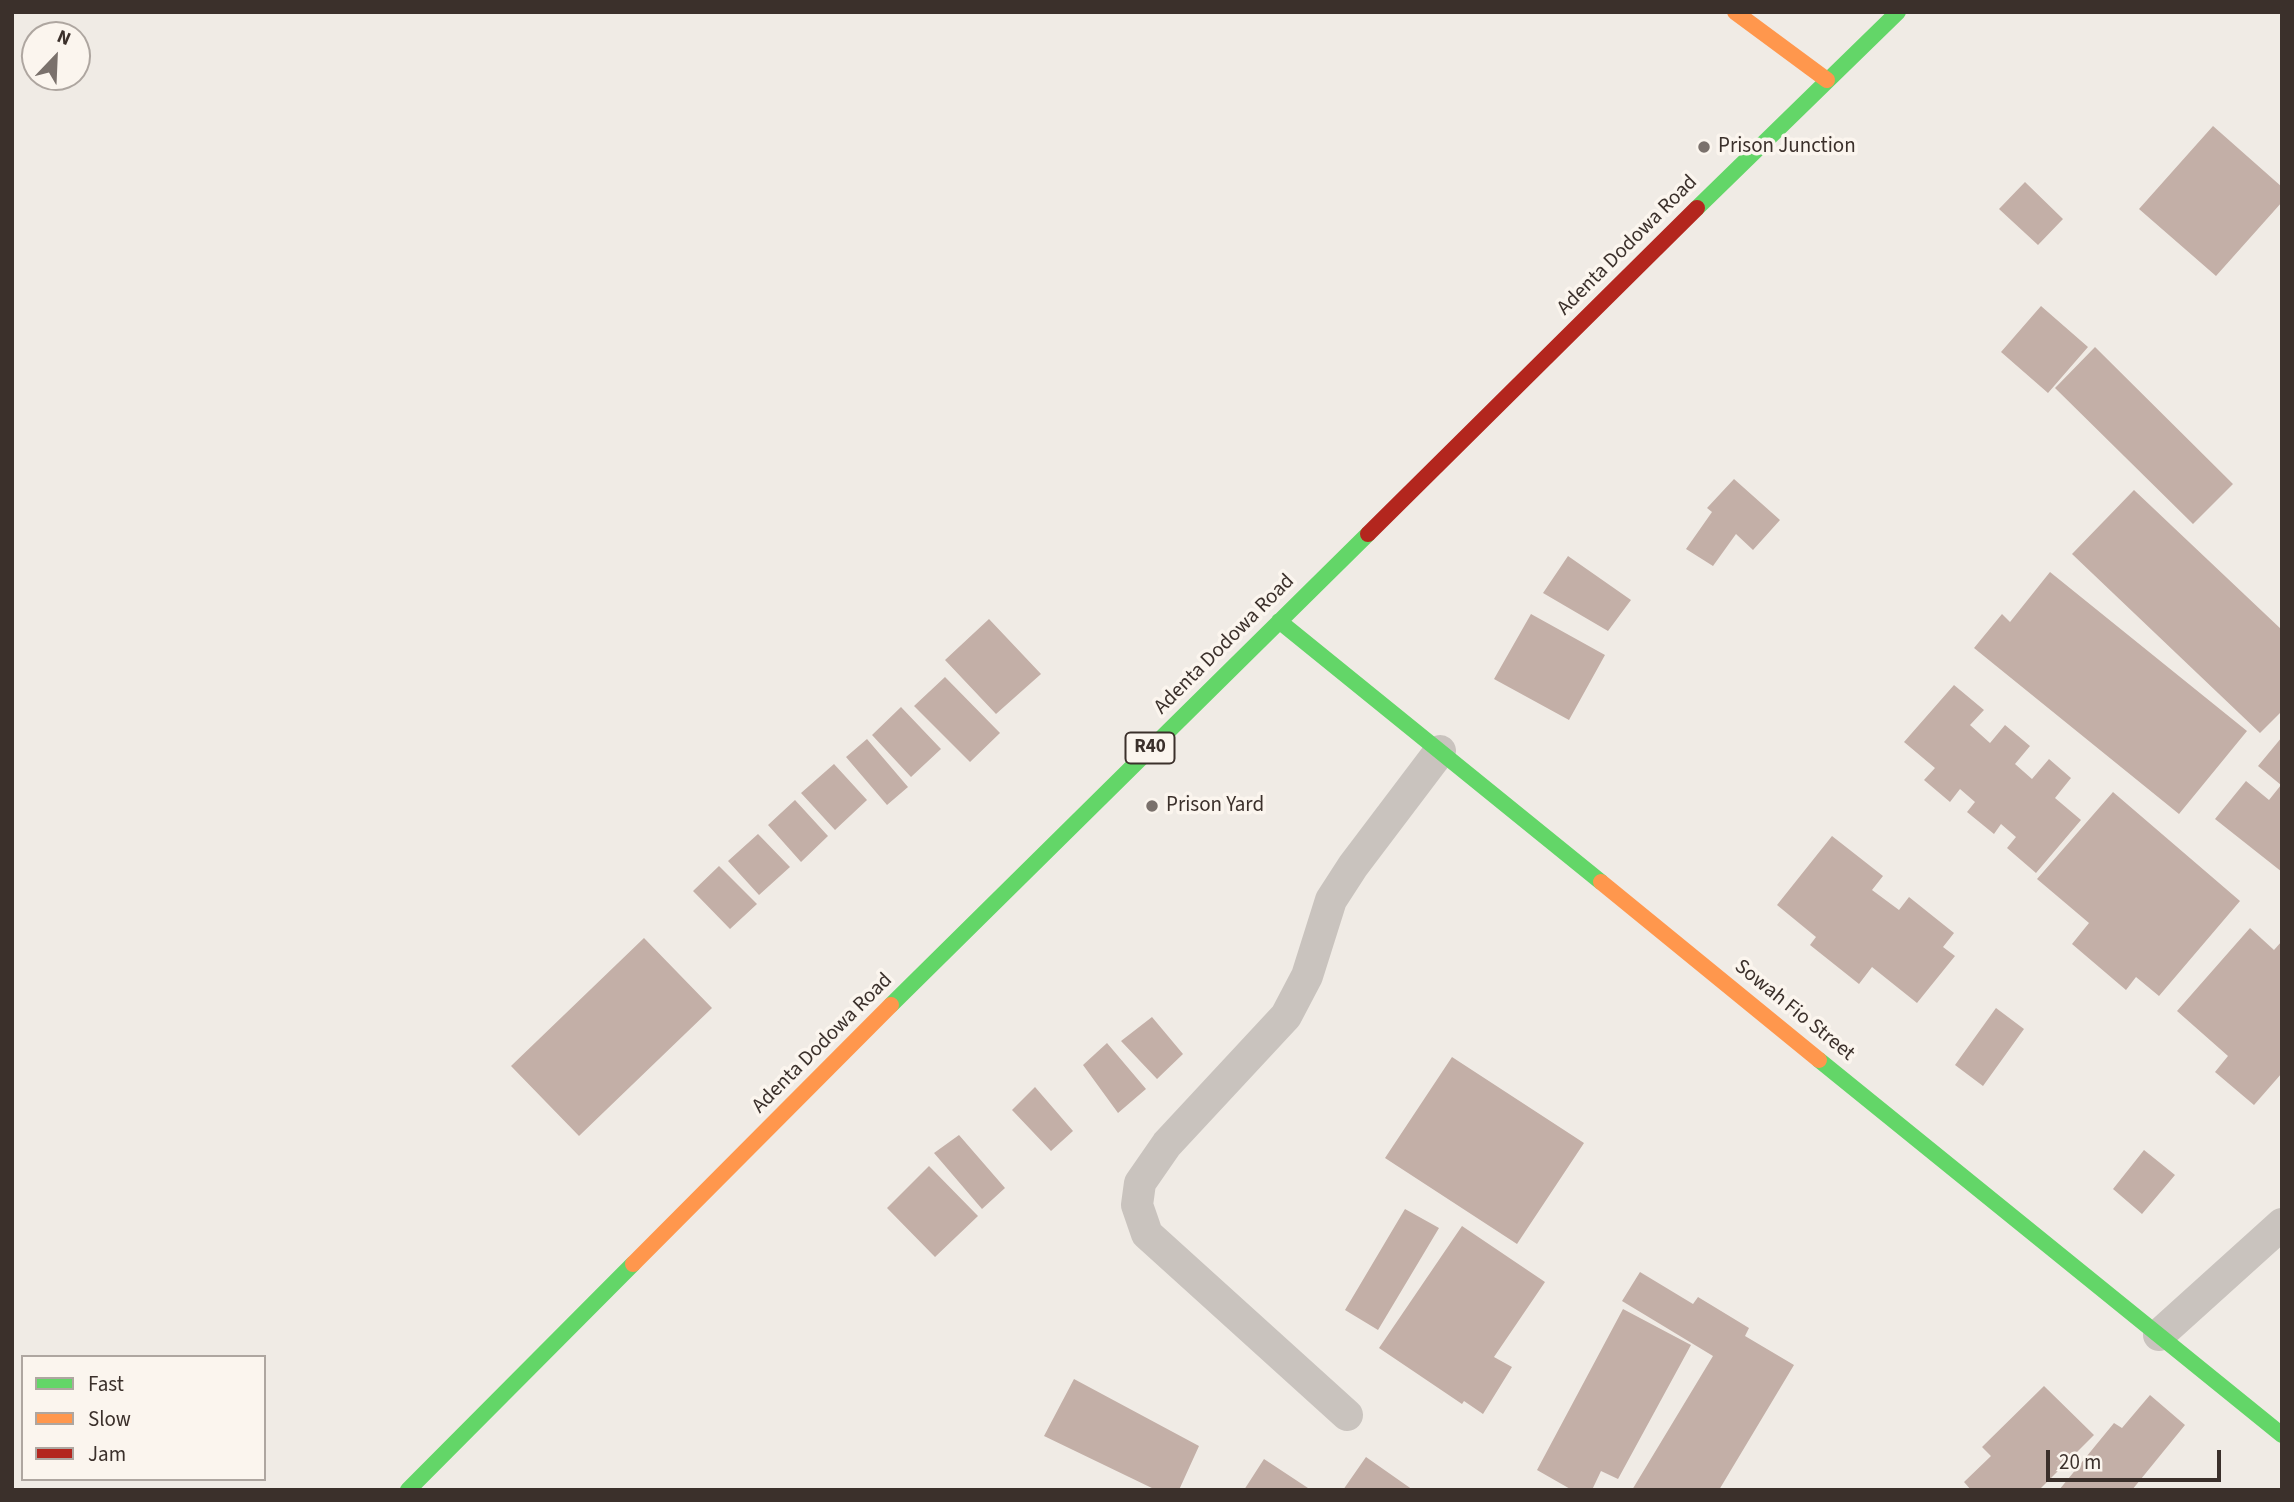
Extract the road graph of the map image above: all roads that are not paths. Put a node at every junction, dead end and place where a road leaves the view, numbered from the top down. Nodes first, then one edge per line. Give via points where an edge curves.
1 (1735, 12) edge
2 (1898, 12) edge
3 (1827, 80) junction
4 (1279, 621) junction
5 (1440, 751) junction
6 (2282, 1224) edge
7 (2159, 1335) junction
8 (1347, 1415) dead end
9 (2282, 1435) edge
10 (408, 1490) edge

1 - 3 main road
2 - 3 main road, Adenta Dodowa Road / R40
3 - 4 main road, Adenta Dodowa Road / R40
4 - 5 main road, Sowah Fio Street
4 - 10 main road, Adenta Dodowa Road / R40
5 - 7 main road, Sowah Fio Street
5 - 8 lane via 1331,900 1307,976 1286,1016 1167,1144 1140,1183 1137,1205 1147,1234
6 - 7 lane
7 - 9 main road, Sowah Fio Street

